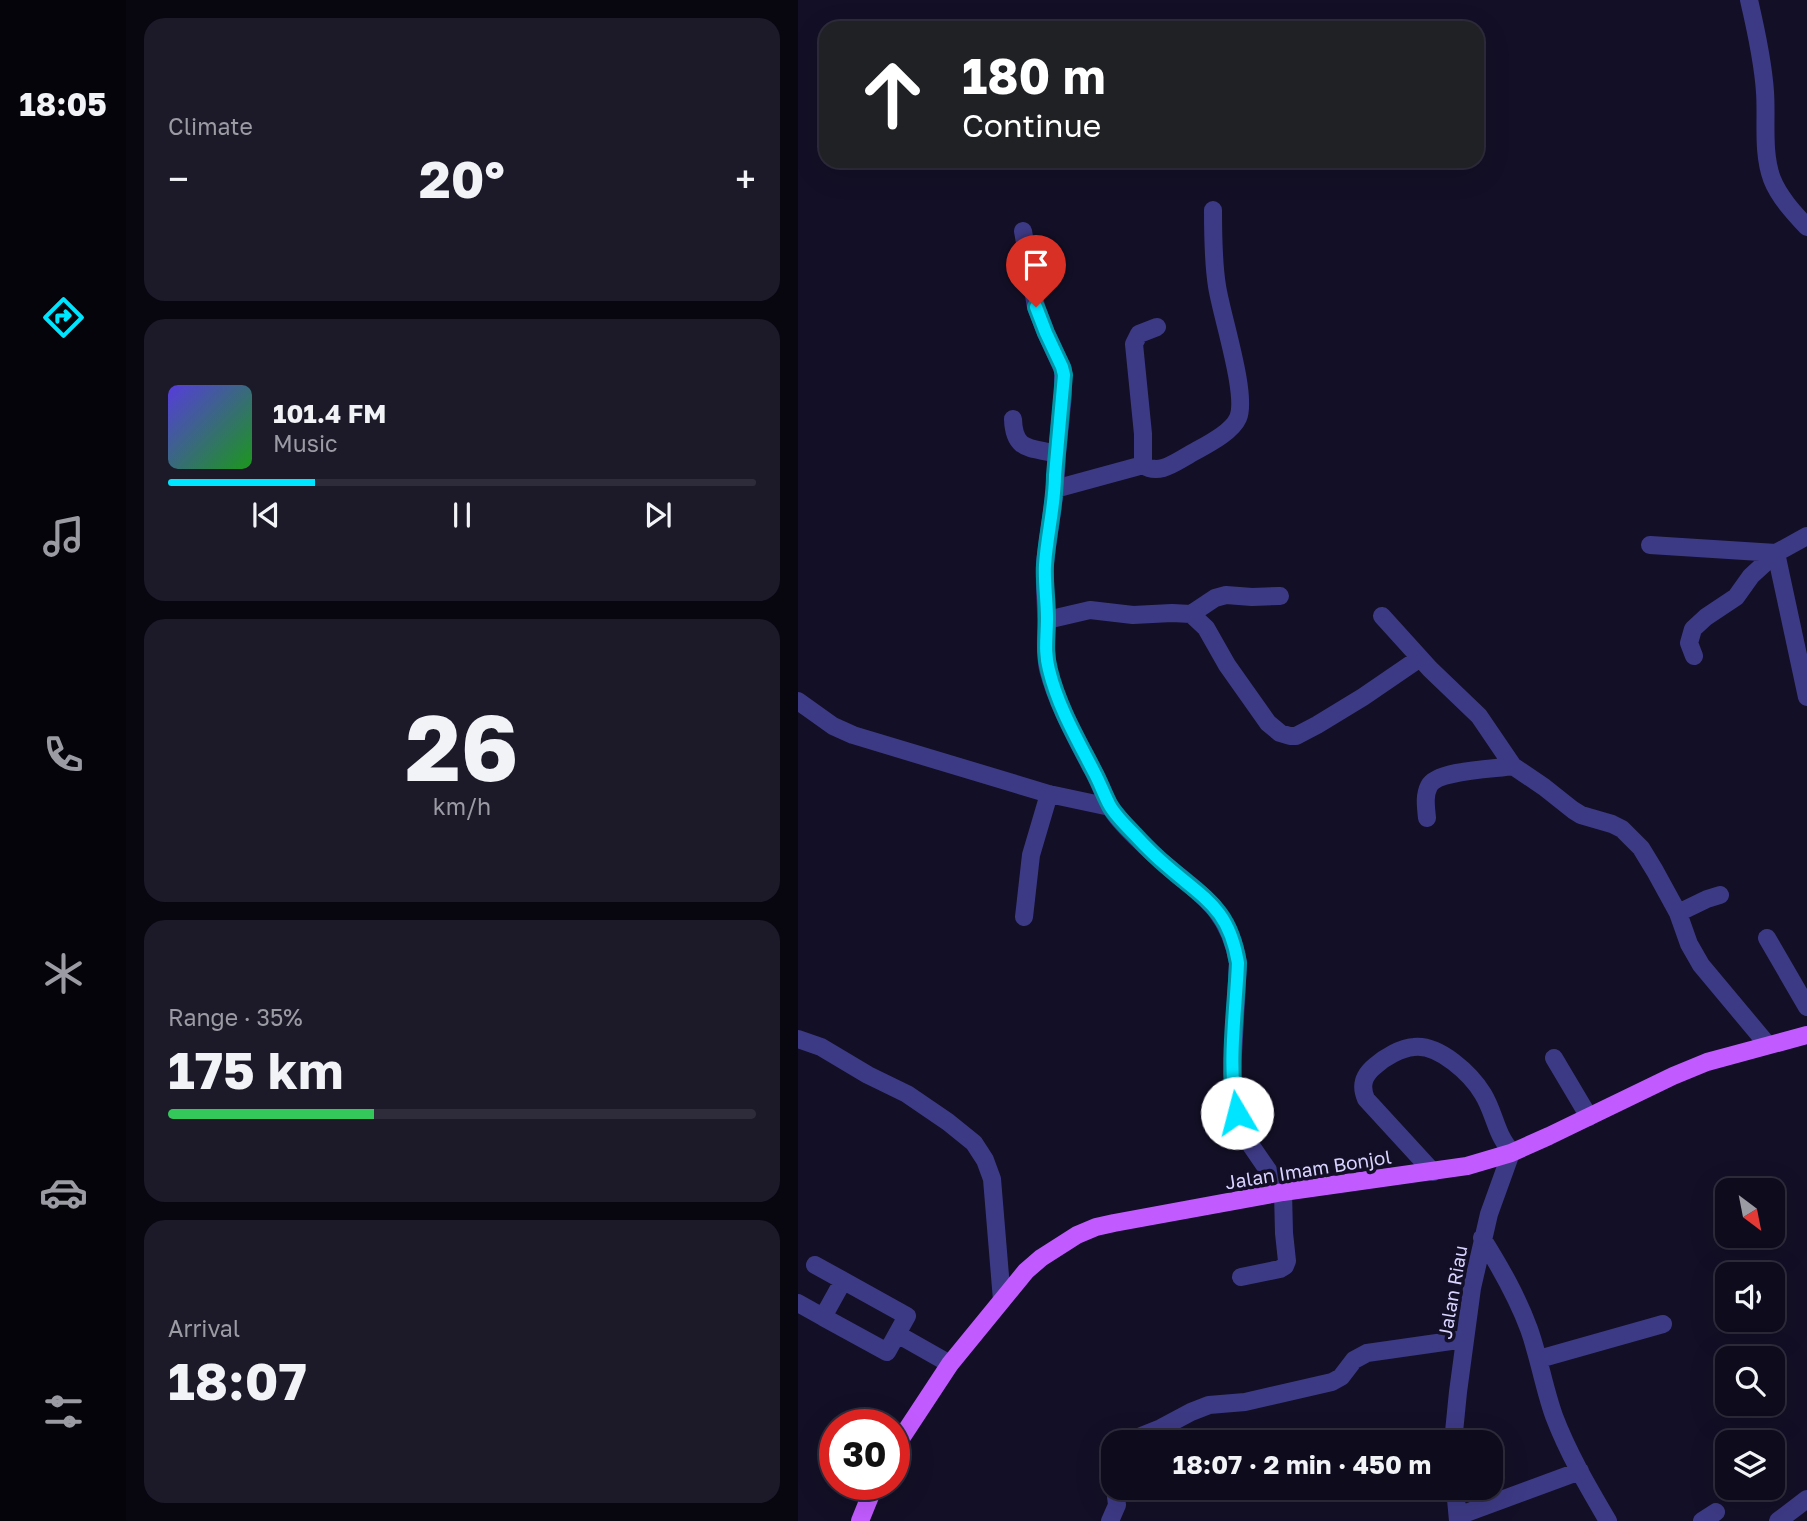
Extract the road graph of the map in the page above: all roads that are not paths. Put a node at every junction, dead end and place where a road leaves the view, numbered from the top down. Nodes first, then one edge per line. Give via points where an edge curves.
1 (1749, 0) edge
2 (1213, 210) dead end
3 (1807, 227) edge
4 (1023, 231) dead end
5 (1157, 327) dead end
6 (1013, 419) dead end
7 (1057, 454) junction
8 (1143, 465) junction
9 (1055, 489) junction
10 (1807, 536) edge
11 (1650, 545) dead end
12 (1776, 553) junction
13 (1280, 596) dead end
14 (1191, 614) junction
15 (1382, 616) dead end
16 (1047, 620) junction
17 (1694, 656) dead end
18 (1420, 658) junction
19 (1807, 697) edge
20 (798, 701) edge
21 (1513, 766) junction
22 (1049, 794) junction
23 (1110, 807) junction
24 (1427, 818) dead end
25 (1720, 895) dead end
26 (1678, 913) junction
27 (1024, 917) dead end
28 (1767, 938) dead end
29 (1807, 1007) edge
30 (1807, 1035) edge
31 (798, 1039) edge
32 (1767, 1044) junction
33 (1554, 1058) dead end
34 (1589, 1117) junction
35 (1511, 1153) junction
36 (1433, 1172) junction
37 (1283, 1192) junction
38 (1482, 1238) junction
39 (815, 1265) dead end
40 (1241, 1277) dead end
41 (843, 1281) junction
42 (1002, 1300) junction
43 (798, 1303) edge
44 (823, 1317) junction
45 (1663, 1324) dead end
46 (897, 1334) junction
47 (1465, 1339) junction
48 (1539, 1359) junction
49 (950, 1364) junction
50 (910, 1425) edge
51 (1156, 1430) edge
52 (1454, 1430) edge
53 (1580, 1471) junction
54 (1807, 1499) edge
55 (869, 1500) edge
56 (1116, 1500) edge
57 (1456, 1500) edge
58 (1458, 1518) edge
59 (860, 1521) edge
60 (1110, 1521) edge
61 (1608, 1521) edge
62 (1777, 1521) edge

1 - 3 street via 1765,89 1767,162 1780,195
2 - 8 street via 1217,288 1237,377 1239,414 1227,431 1184,458 1158,470
4 - 7 street via 1036,307 1063,370
5 - 8 street via 1142,332 1133,344
6 - 7 street via 1020,443
7 - 9 street
8 - 9 street
9 - 16 street via 1045,565
10 - 12 street
11 - 12 street
12 - 17 street via 1736,597 1693,629 1689,643
12 - 19 street
13 - 14 street via 1226,595
14 - 16 street via 1090,610
14 - 18 street via 1206,628 1268,723 1290,736 1328,718
15 - 18 street
16 - 23 street via 1048,669 1057,696
18 - 21 street via 1479,716
20 - 22 street via 853,735
21 - 24 street via 1453,773 1434,780 1426,796
21 - 26 street via 1573,810 1622,829 1641,848
22 - 23 street
22 - 27 street via 1031,855
23 - 37 street via 1168,867 1208,899 1230,932 1238,963 1232,1073 1237,1113 1252,1147
25 - 26 street
26 - 32 street via 1701,965
28 - 29 street
30 - 32 main road, Jalan Imam Bonjol
31 - 42 street via 907,1094 974,1143 992,1179
32 - 34 main road, Jalan Imam Bonjol via 1707,1062
33 - 34 street
34 - 35 main road, Jalan Imam Bonjol
35 - 36 main road, Jalan Imam Bonjol
35 - 36 street via 1472,1079 1431,1049 1415,1046 1377,1064 1363,1082 1363,1092
35 - 38 street, Jalan Riau
36 - 37 main road, Jalan Imam Bonjol
37 - 40 street via 1287,1264
37 - 42 main road, Jalan Imam Bonjol via 1096,1227 1041,1258
38 - 47 street, Jalan Riau
38 - 48 street via 1518,1302
39 - 41 street
41 - 44 street
41 - 46 street via 907,1316
42 - 49 main road, Jalan Imam Bonjol
43 - 44 street
44 - 46 street via 887,1352
45 - 48 street
46 - 49 street
47 - 51 street via 1367,1353 1332,1381 1245,1402 1209,1405
47 - 52 street, Jalan Riau
48 - 53 street via 1554,1414
49 - 50 main road, Jalan Imam Bonjol
53 - 58 street
53 - 61 street
54 - 62 street
55 - 59 main road
56 - 60 street
57 - 58 street

